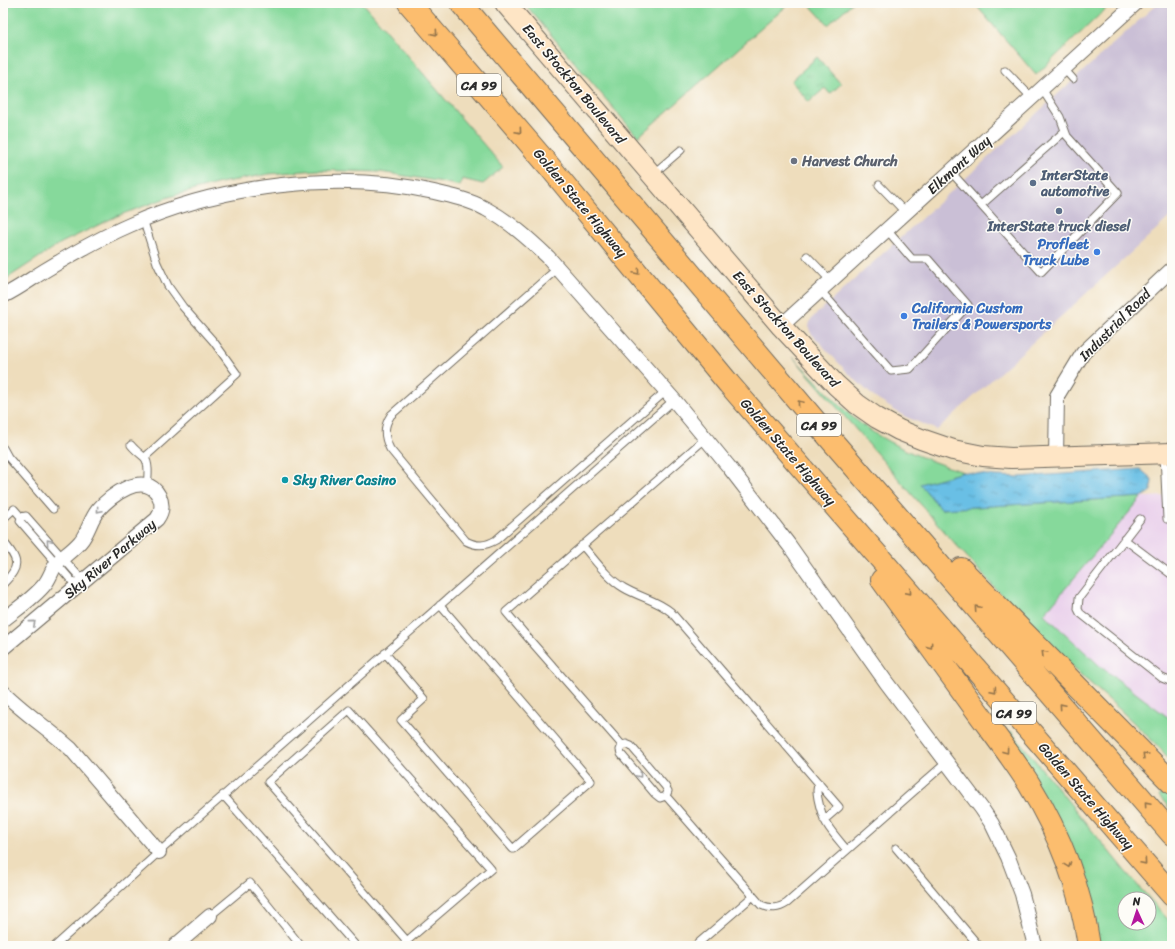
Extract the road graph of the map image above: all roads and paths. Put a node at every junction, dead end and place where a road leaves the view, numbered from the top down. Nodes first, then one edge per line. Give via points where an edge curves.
1 (409, 3) edge
2 (460, 3) edge
3 (505, 3) edge
4 (1136, 3) edge
5 (1005, 70) dead end
6 (1042, 89) junction
7 (1032, 98) junction
8 (1065, 131) junction
9 (681, 150) dead end
10 (951, 172) junction
11 (652, 175) junction
12 (879, 185) dead end
13 (981, 205) junction
14 (906, 213) junction
15 (143, 219) junction
16 (887, 230) junction
17 (807, 256) dead end
18 (558, 268) junction
19 (1172, 269) edge
20 (826, 285) junction
21 (3, 296) edge
22 (781, 326) junction
23 (670, 396) junction
24 (706, 438) junction
25 (833, 442) junction
26 (131, 445) dead end
27 (3, 448) edge
28 (1168, 453) edge
29 (145, 457) junction
30 (1056, 457) junction
31 (148, 486) junction
32 (53, 509) dead end
33 (3, 519) edge
34 (1140, 519) dead end
35 (1167, 519) dead end
36 (856, 531) junction
37 (1124, 539) junction
38 (3, 541) edge
39 (582, 545) junction
40 (60, 561) junction
41 (1172, 575) edge
42 (3, 584) edge
43 (80, 584) junction
44 (440, 605) junction
45 (3, 620) edge
46 (3, 648) edge
47 (385, 653) junction
48 (1172, 682) edge
49 (3, 692) edge
50 (622, 745) junction
51 (946, 762) junction
52 (819, 783) junction
53 (1172, 783) edge
54 (223, 796) junction
55 (666, 796) junction
56 (824, 820) junction
57 (1172, 834) edge
58 (896, 848) dead end
59 (847, 850) junction
60 (159, 852) junction
61 (1172, 895) edge
62 (753, 896) junction
63 (210, 916) joint
64 (404, 944) edge
65 (54, 946) edge
66 (175, 946) edge
67 (301, 946) edge
68 (356, 946) edge
69 (695, 946) edge
70 (979, 946) edge
71 (1035, 946) edge
72 (1088, 946) edge

1 -> 36 highway, Golden State Highway / CA 99
25 -> 2 highway, CA 99
3 - 11 main road, East Stockton Boulevard
4 - 6 street, Elkmont Way via 1069,74
5 - 7 lane
6 - 7 street, Elkmont Way
6 - 8 lane via 1060,117
7 - 10 street, Elkmont Way
8 - 13 lane
8 - 13 lane via 1118,193 1041,272
9 - 11 lane
10 - 13 lane
10 - 14 street, Elkmont Way
11 - 22 main road, East Stockton Boulevard
12 - 14 lane
14 - 16 street, Elkmont Way
15 - 18 street via 219,196 273,186 343,182 398,185 460,198 485,208 514,227
15 - 21 street via 98,240
15 - 29 lane via 168,286 237,374
16 - 20 street, Elkmont Way
16 - 20 lane via 912,259 928,259 968,305 910,369 890,371
17 - 20 lane
18 - 23 street
18 - 23 lane via 391,415 386,425 385,437 390,449 466,541 480,546 496,540
19 - 30 street, Industrial Road via 1083,353 1057,396
20 - 22 street, Elkmont Way
22 - 30 main road, East Stockton Boulevard via 857,404 899,430 953,450 983,456
23 - 24 street
23 - 44 lane
24 - 39 lane
24 - 51 street via 774,524
53 -> 25 highway
57 -> 25 highway, CA 99
26 - 29 lane
27 - 32 lane
28 - 30 main road, East Stockton Boulevard
28 - 35 lane
29 - 31 lane
31 -> 40 street, Sky River Parkway via 130,486 113,496 94,516 80,542
31 - 43 street, Sky River Parkway via 160,498 161,509 157,519
33 - 40 lane via 14,509 21,517 26,516
34 - 37 lane
36 -> 61 highway, Golden State Highway / CA 99
36 -> 72 highway via 875,570 1015,764 1042,808 1054,830 1072,878 1083,915
37 - 41 lane
37 - 48 lane via 1079,598 1078,609 1162,678
38 - 42 lane via 13,553 16,562 15,571
39 - 50 lane via 506,612
39 - 52 lane via 616,582 671,612
40 - 43 lane
40 - 45 street, Sky River Parkway via 40,589
46 -> 43 street, Sky River Parkway
44 - 47 lane
44 - 47 lane via 591,781 513,849 401,720 424,699
47 - 54 lane
49 - 60 street via 71,749
50 - 55 lane via 629,745 667,788
50 -> 55 lane via 621,754 657,797
51 - 59 lane
51 - 71 street via 982,809 1000,840 1022,894
52 - 56 lane via 817,789
52 - 56 lane via 839,807
54 - 60 lane
54 - 68 lane
55 - 62 lane
56 - 59 lane
58 - 70 lane
59 - 62 lane via 783,906 773,908 761,905
60 - 65 lane
62 - 69 lane
63 - 66 street
63 - 67 lane via 250,884
64 - 64 lane via 491,869 349,710 268,782

